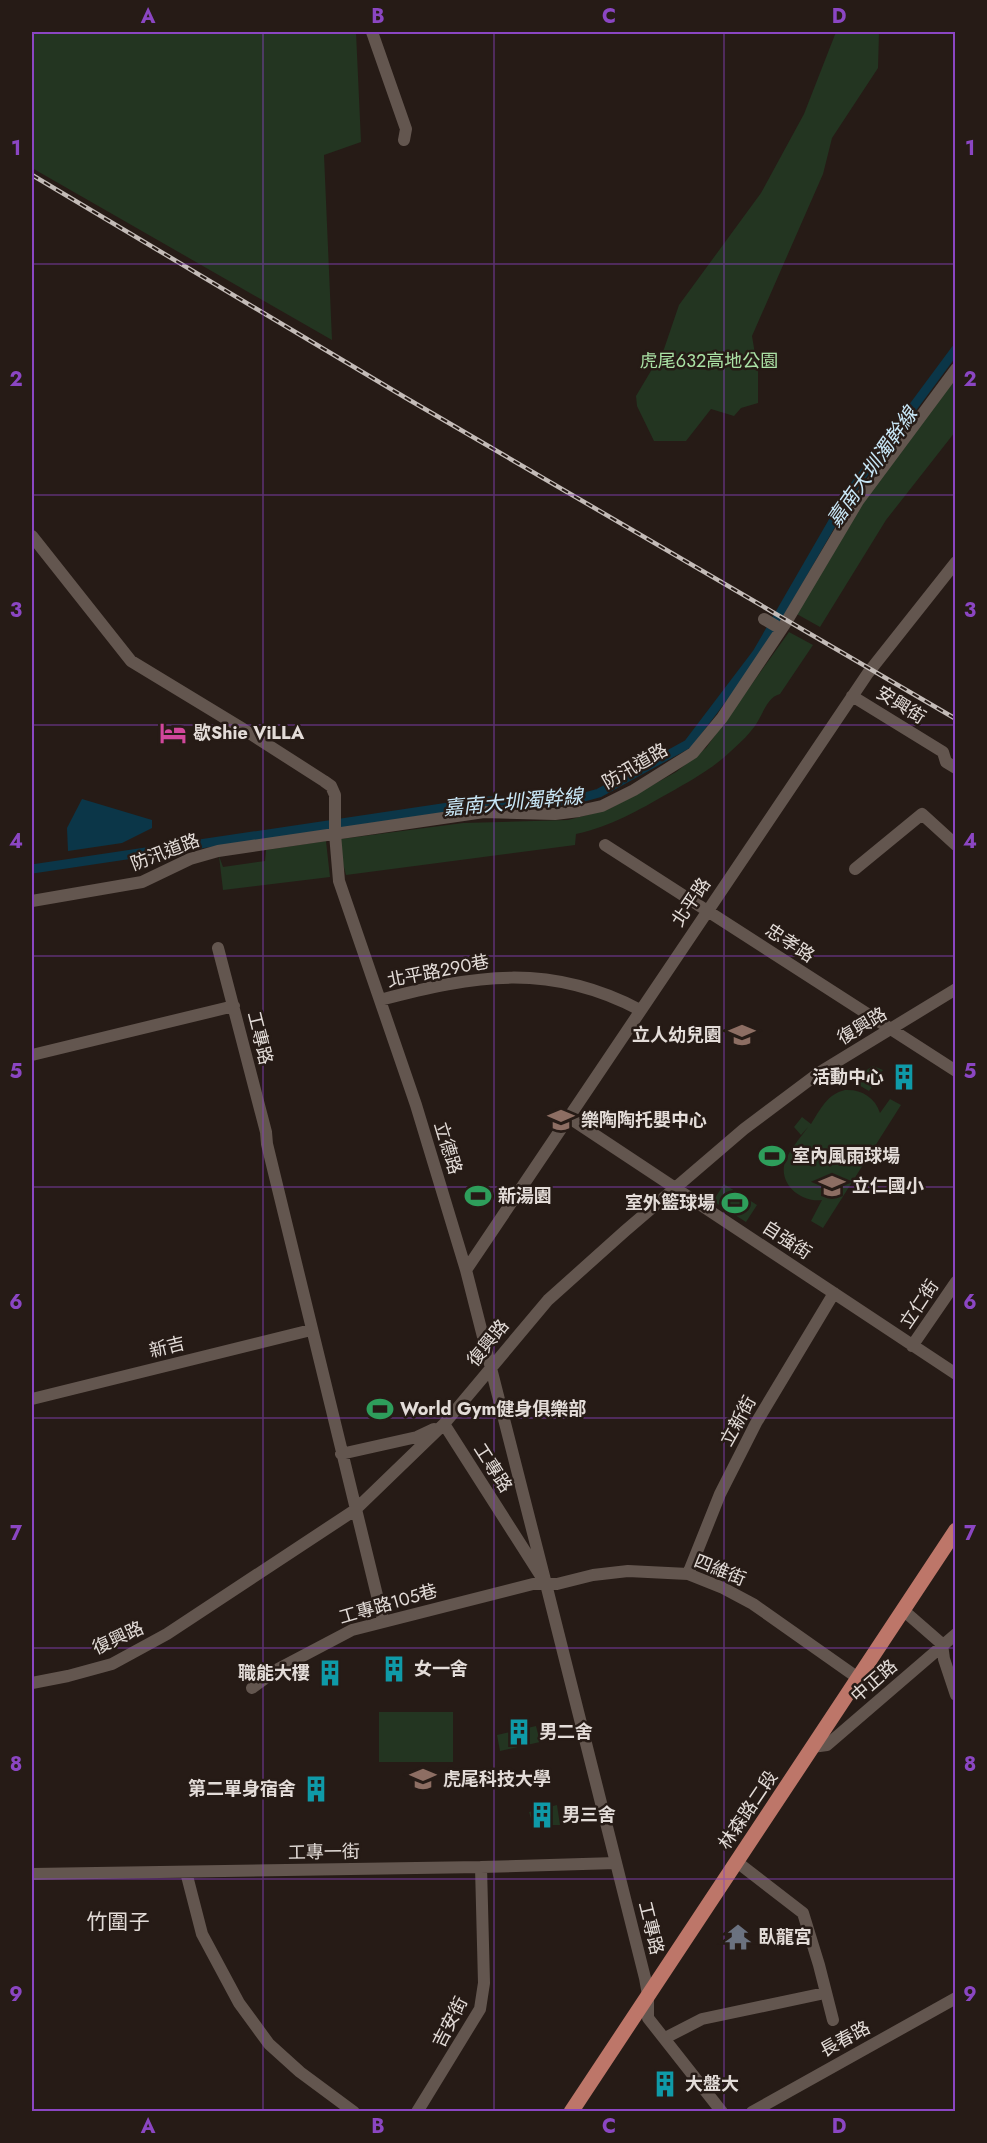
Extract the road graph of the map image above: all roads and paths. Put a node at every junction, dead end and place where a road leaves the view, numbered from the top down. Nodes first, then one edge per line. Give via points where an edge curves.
1 (372, 32) edge
2 (404, 140) dead end
3 (956, 369) edge
4 (32, 536) edge
5 (956, 562) edge
6 (764, 619) dead end
7 (781, 629) junction
8 (852, 696) junction
9 (956, 768) edge
10 (335, 832) junction
11 (605, 845) dead end
12 (956, 845) edge
13 (855, 869) dead end
14 (32, 901) edge
15 (707, 911) junction
16 (218, 948) dead end
17 (956, 989) edge
18 (380, 1000) junction
19 (234, 1006) junction
20 (640, 1010) junction
21 (890, 1030) junction
22 (32, 1055) edge
23 (956, 1071) edge
24 (568, 1117) junction
25 (675, 1188) junction
26 (466, 1270) junction
27 (956, 1282) edge
28 (834, 1293) junction
29 (311, 1330) junction
30 (912, 1346) junction
31 (492, 1366) junction
32 (956, 1374) edge
33 (32, 1399) edge
34 (444, 1424) junction
35 (341, 1454) junction
36 (355, 1510) junction
37 (956, 1530) edge
38 (688, 1574) junction
39 (546, 1584) junction
40 (903, 1610) junction
41 (383, 1620) junction
42 (956, 1634) edge
43 (942, 1644) junction
44 (858, 1678) junction
45 (32, 1683) edge
46 (252, 1688) dead end
47 (956, 1695) edge
48 (812, 1747) junction
49 (737, 1862) junction
50 (616, 1863) junction
51 (481, 1867) junction
52 (186, 1872) junction
53 (32, 1874) edge
54 (825, 1993) junction
55 (648, 1995) junction
56 (956, 1998) edge
57 (833, 2020) dead end
58 (665, 2038) junction
59 (354, 2112) edge
60 (417, 2112) edge
61 (571, 2112) edge
62 (722, 2112) edge
63 (752, 2112) edge

1 - 2 street via 406,129
3 - 7 street, 防汛道路 via 858,501
4 - 10 street, 立德路 via 131,661 331,786 335,795
5 - 8 street, 北平路
6 - 7 street
7 - 10 street, 防汛道路 via 722,718 693,753 602,806 555,814 484,812
8 - 9 street, 安興街 via 943,752 946,762
8 - 15 street, 北平路
10 - 14 street, 防汛道路 via 218,851 190,859 142,882
10 - 18 street, 立德路 via 339,880
11 - 15 street, 忠孝路
12 - 13 street via 922,814
15 - 20 street, 北平路
15 - 21 street, 忠孝路
16 - 19 street, 工專路
17 - 21 street, 復興路
18 - 20 street, 北平路290巷 via 482,978 528,977 571,982
18 - 26 street, 立德路
19 - 22 street
19 - 29 street, 工專路
20 - 24 street, 北平路
21 - 23 street, 忠孝路
21 - 25 street, 復興路 via 820,1072
24 - 25 street, 自強街
24 - 26 street, 北平路
25 - 28 street, 自強街
25 - 31 street, 復興路 via 548,1300
26 - 31 street, 立德路
27 - 30 street, 立仁街
28 - 30 street, 自強街
28 - 38 street, 立新街 via 756,1423 720,1494
29 - 33 street, 新吉
29 - 35 street, 工專路
30 - 32 street, 自強街
31 - 34 street, 復興路
31 - 39 street, 立德路
34 - 35 street via 417,1437
34 - 36 street, 復興路
34 - 39 street, 工專路
35 - 36 street, 工專路
36 - 41 street, 工專路
36 - 45 street, 復興路 via 167,1634 112,1664
37 - 40 main road, 林森路二段
38 - 39 street, 四維街 via 628,1571
38 - 44 street, 四維街 via 753,1604
39 - 41 street, 工專路105巷
39 - 50 street, 工專路
40 - 43 street
40 - 44 main road, 林森路二段
41 - 46 street, 工專路105巷 via 352,1630 306,1653
42 - 43 street, 中正路
43 - 47 street
43 - 48 street, 中正路 via 827,1745
44 - 48 main road, 林森路二段
48 - 49 main road, 林森路二段
49 - 54 street via 804,1913
49 - 55 main road, 林森路二段
50 - 51 street, 工專一街
50 - 55 street, 工專路
51 - 52 street, 工專一街
51 - 60 street, 吉安街 via 484,1983 480,2009
52 - 53 street, 工專一街
52 - 59 street via 202,1934 239,2003 269,2044
54 - 57 street
54 - 58 street via 702,2019
55 - 58 street, 工專路 via 648,2018
55 - 61 main road, 林森路二段
56 - 63 street, 長春路
58 - 62 street, 工專路

